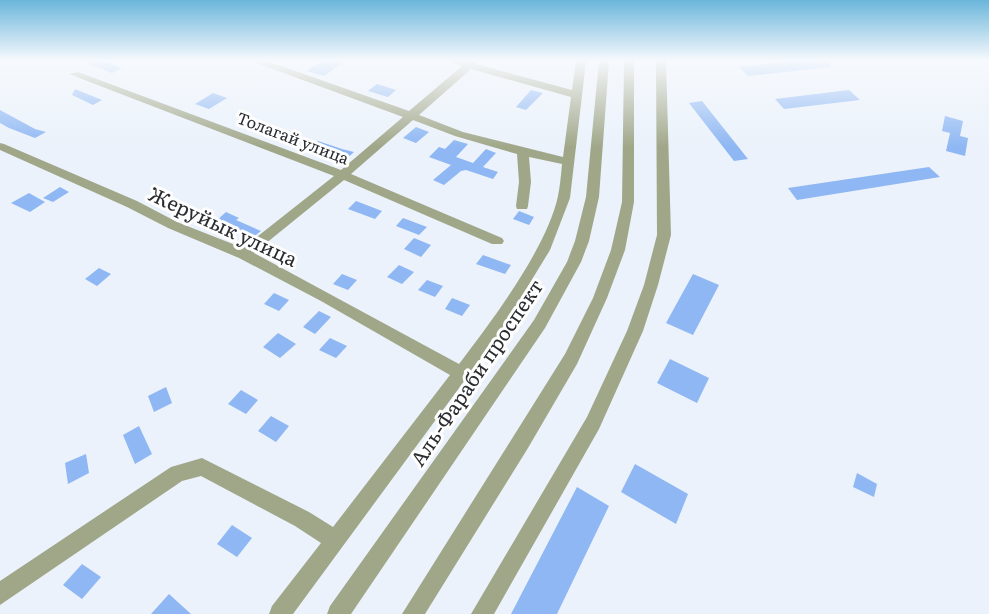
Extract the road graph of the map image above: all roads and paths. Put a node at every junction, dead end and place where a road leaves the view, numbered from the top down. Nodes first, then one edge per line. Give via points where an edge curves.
1 (116, 90) edge
2 (342, 90) edge
3 (442, 90) edge
4 (559, 90) edge
5 (578, 90) edge
6 (602, 90) edge
7 (629, 90) edge
8 (662, 90) edge
9 (577, 95) junction
10 (410, 117) junction
11 (0, 146) edge
12 (524, 152) junction
13 (569, 162) junction
14 (343, 175) junction
15 (522, 206) dead end
16 (497, 241) dead end
17 (244, 254) junction
18 (461, 373) junction
19 (335, 540) junction
20 (0, 594) edge
21 (280, 614) edge
22 (338, 614) edge
23 (413, 614) edge
24 (482, 614) edge

1 - 14 street, Толагай улица
2 - 10 street
3 - 10 street
4 - 9 street
5 - 9 street
6 - 22 street, Аль-Фараби проспект via 593,200 581,243 563,282 526,344
7 - 23 street via 628,202 618,250 600,298 522,442
8 - 24 street via 664,235 651,285 635,331 597,414
9 - 13 street
10 - 12 street
10 - 14 street
11 - 17 street, Жеруйык улица via 132,204 150,217
12 - 13 street
12 - 15 street
13 - 18 street via 564,198 543,250 493,331
14 - 16 street, Толагай улица
14 - 17 street
17 - 18 street, Жеруйык улица
18 - 19 street
19 - 20 street via 202,468 178,473
19 - 21 street

